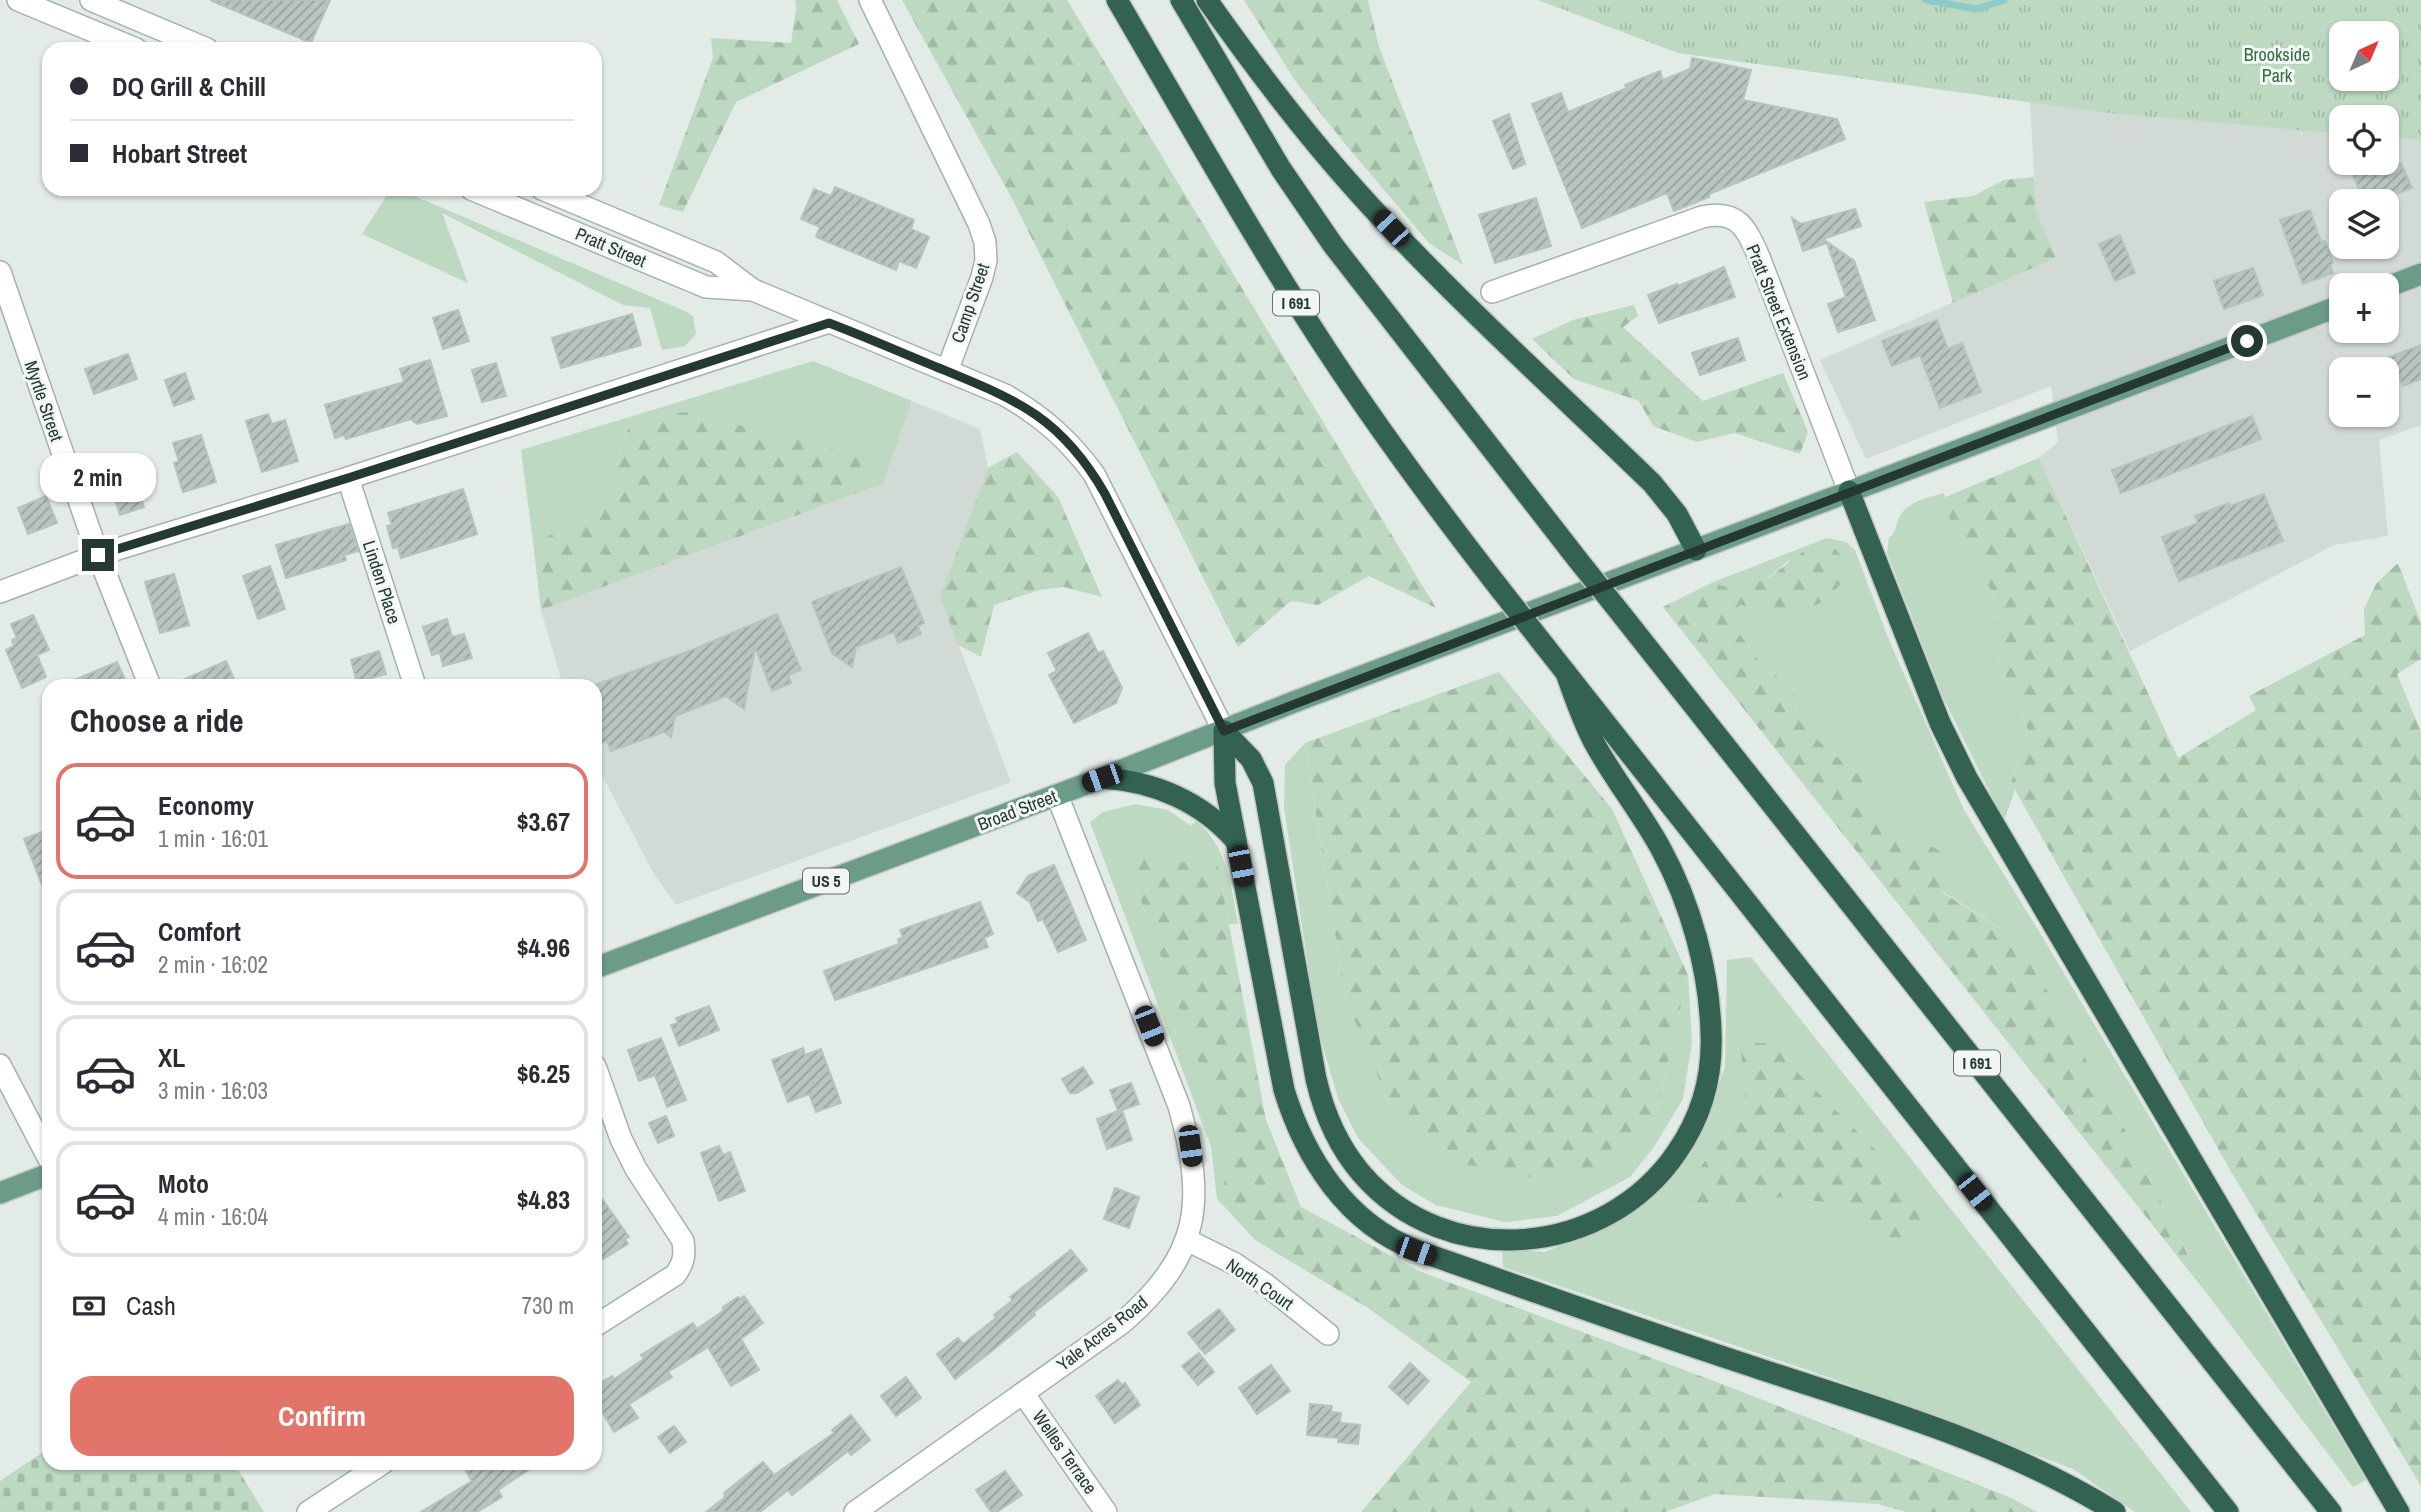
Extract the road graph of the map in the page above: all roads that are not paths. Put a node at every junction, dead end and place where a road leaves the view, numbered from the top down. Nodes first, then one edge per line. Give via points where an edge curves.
1 (18, 0) edge
2 (91, 0) edge
3 (870, 0) edge
4 (1117, 0) edge
5 (1181, 0) edge
6 (1207, 0) edge
7 (119, 42) edge
8 (190, 42) edge
9 (488, 196) edge
10 (559, 196) edge
11 (643, 231) junction
12 (632, 256) junction
13 (0, 272) edge
14 (2421, 274) edge
15 (2399, 282) edge
16 (754, 290) junction
17 (1492, 292) dead end
18 (2329, 309) edge
19 (829, 323) junction
20 (947, 371) junction
21 (348, 478) junction
22 (1849, 491) junction
23 (1696, 550) junction
24 (98, 555) junction
25 (0, 592) edge
26 (1566, 673) junction
27 (147, 679) edge
28 (413, 679) edge
29 (1224, 731) junction
30 (1102, 778) junction
31 (1057, 795) junction
32 (1237, 841) junction
33 (602, 965) edge
34 (0, 1065) edge
35 (602, 1086) edge
36 (42, 1146) edge
37 (42, 1177) edge
38 (0, 1193) edge
39 (1187, 1240) junction
40 (602, 1322) edge
41 (1328, 1334) dead end
42 (1023, 1393) junction
43 (372, 1470) edge
44 (307, 1512) edge
45 (855, 1512) edge
46 (1106, 1512) edge
47 (2115, 1512) edge
48 (2228, 1512) edge
49 (2331, 1512) edge
50 (2399, 1512) edge

1 - 7 street
2 - 8 street
3 - 20 street, Camp Street via 985,242 982,277
4 - 26 highway, I 691, bridge via 1320,340 1410,470
5 - 49 highway, I 691, bridge via 1281,169 1385,315
6 - 23 highway via 1287,109 1355,189 1440,279 1652,483 1670,503
9 - 12 street, Pratt Street
10 - 11 street, Pratt Street
11 - 12 street
11 - 16 street, Pratt Street via 716,262
12 - 16 street, Pratt Street via 706,287
13 - 24 street, Myrtle Street
14 - 15 main road
16 - 19 street, Pratt Street
17 - 22 street, Pratt Street Extension via 1702,217 1720,214 1733,218 1746,231 1759,257
18 - 22 main road, Broad Street / US 5
19 - 20 street, Pratt Street
19 - 21 street
20 - 29 street via 1024,405 1082,458 1105,494
21 - 24 street
21 - 28 street, Linden Place
22 - 23 main road, Broad Street / US 5
22 - 50 highway via 1932,703 1967,778
23 - 29 main road, Broad Street / US 5
24 - 25 street
24 - 27 street, Myrtle Street
26 - 29 highway via 1591,737 1654,837 1681,893 1705,978 1712,1051 1708,1083 1694,1122 1661,1174 1609,1215 1546,1237 1488,1238 1432,1224 1381,1193 1345,1152 1327,1117 1316,1079 1263,783 1251,759
26 - 48 highway, I 691
29 - 30 main road, Broad Street / US 5
29 - 32 highway via 1224,776
30 - 31 main road, Broad Street / US 5
30 - 32 highway via 1143,785 1183,799 1211,816
31 - 33 main road, Broad Street / US 5
31 - 39 street, Yale Acres Road via 1179,1106 1195,1181
32 - 47 highway via 1290,1110 1322,1173 1372,1225 1416,1251 1951,1435 2038,1471
34 - 36 street
35 - 40 street via 621,1139 683,1241 685,1254 675,1275
37 - 38 main road
39 - 41 street, North Court via 1235,1264
39 - 42 street, Yale Acres Road via 1170,1273 1147,1301
42 - 45 street, Yale Acres Road
42 - 46 street, Welles Terrace
43 - 44 street

